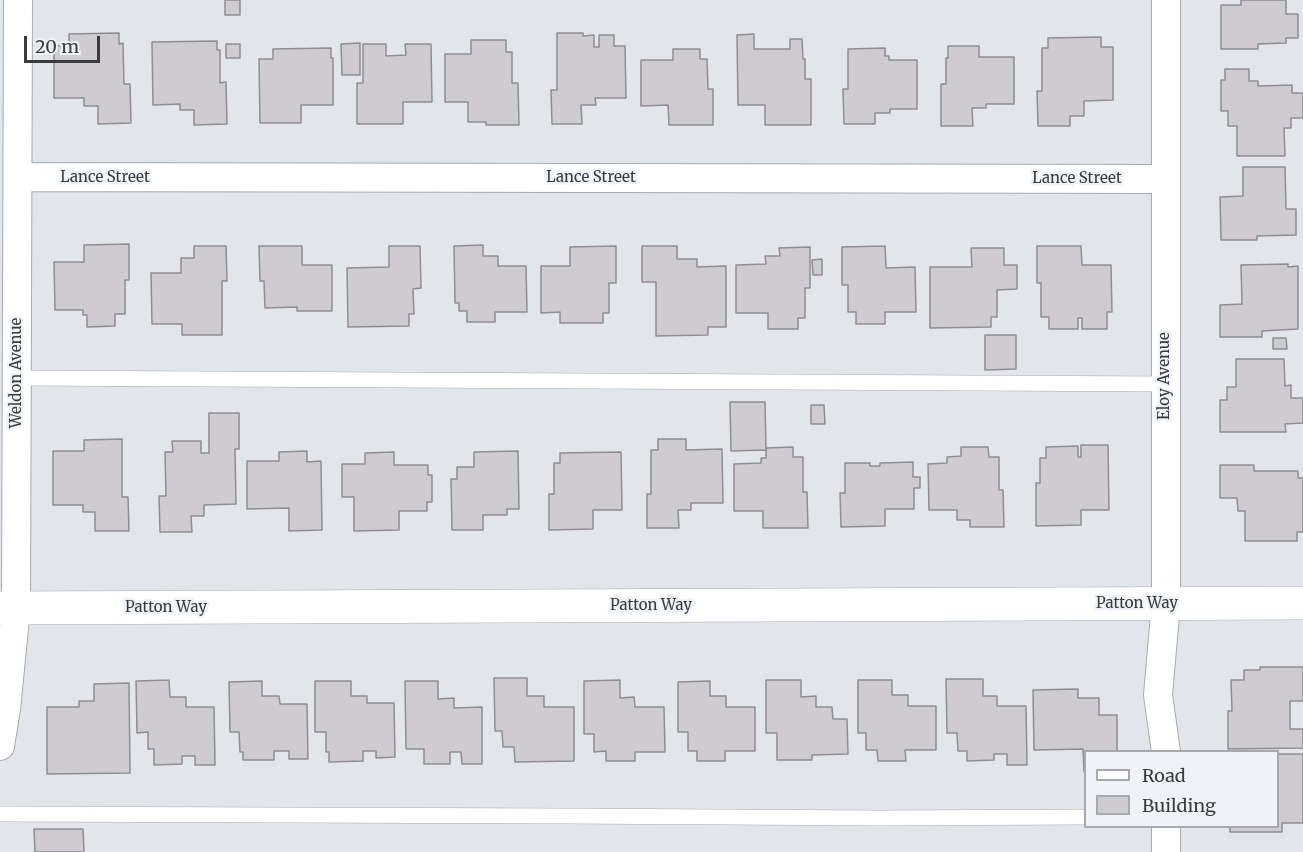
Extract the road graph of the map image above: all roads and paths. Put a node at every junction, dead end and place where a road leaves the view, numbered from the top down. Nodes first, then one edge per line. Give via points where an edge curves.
1 (18, 0) edge
2 (1166, 0) edge
3 (18, 177) junction
4 (1165, 179) junction
5 (17, 378) junction
6 (1165, 384) junction
7 (1166, 603) junction
8 (1303, 603) edge
9 (8, 608) edge
10 (0, 746) edge
11 (1166, 750) edge
12 (0, 814) edge
13 (1084, 817) edge
14 (1166, 828) edge
15 (1166, 852) edge

1 - 3 street, Weldon Avenue
2 - 4 street, Eloy Avenue
3 - 4 street, Lance Street
3 - 5 street, Weldon Avenue
4 - 6 street, Eloy Avenue
5 - 6 lane
5 - 9 street, Weldon Avenue
6 - 7 street, Eloy Avenue
7 - 8 street, Patton Way
7 - 9 street, Patton Way
7 - 11 street, Eloy Avenue via 1158,695
9 - 10 street, Weldon Avenue via 6,709
12 - 13 lane
14 - 15 street

